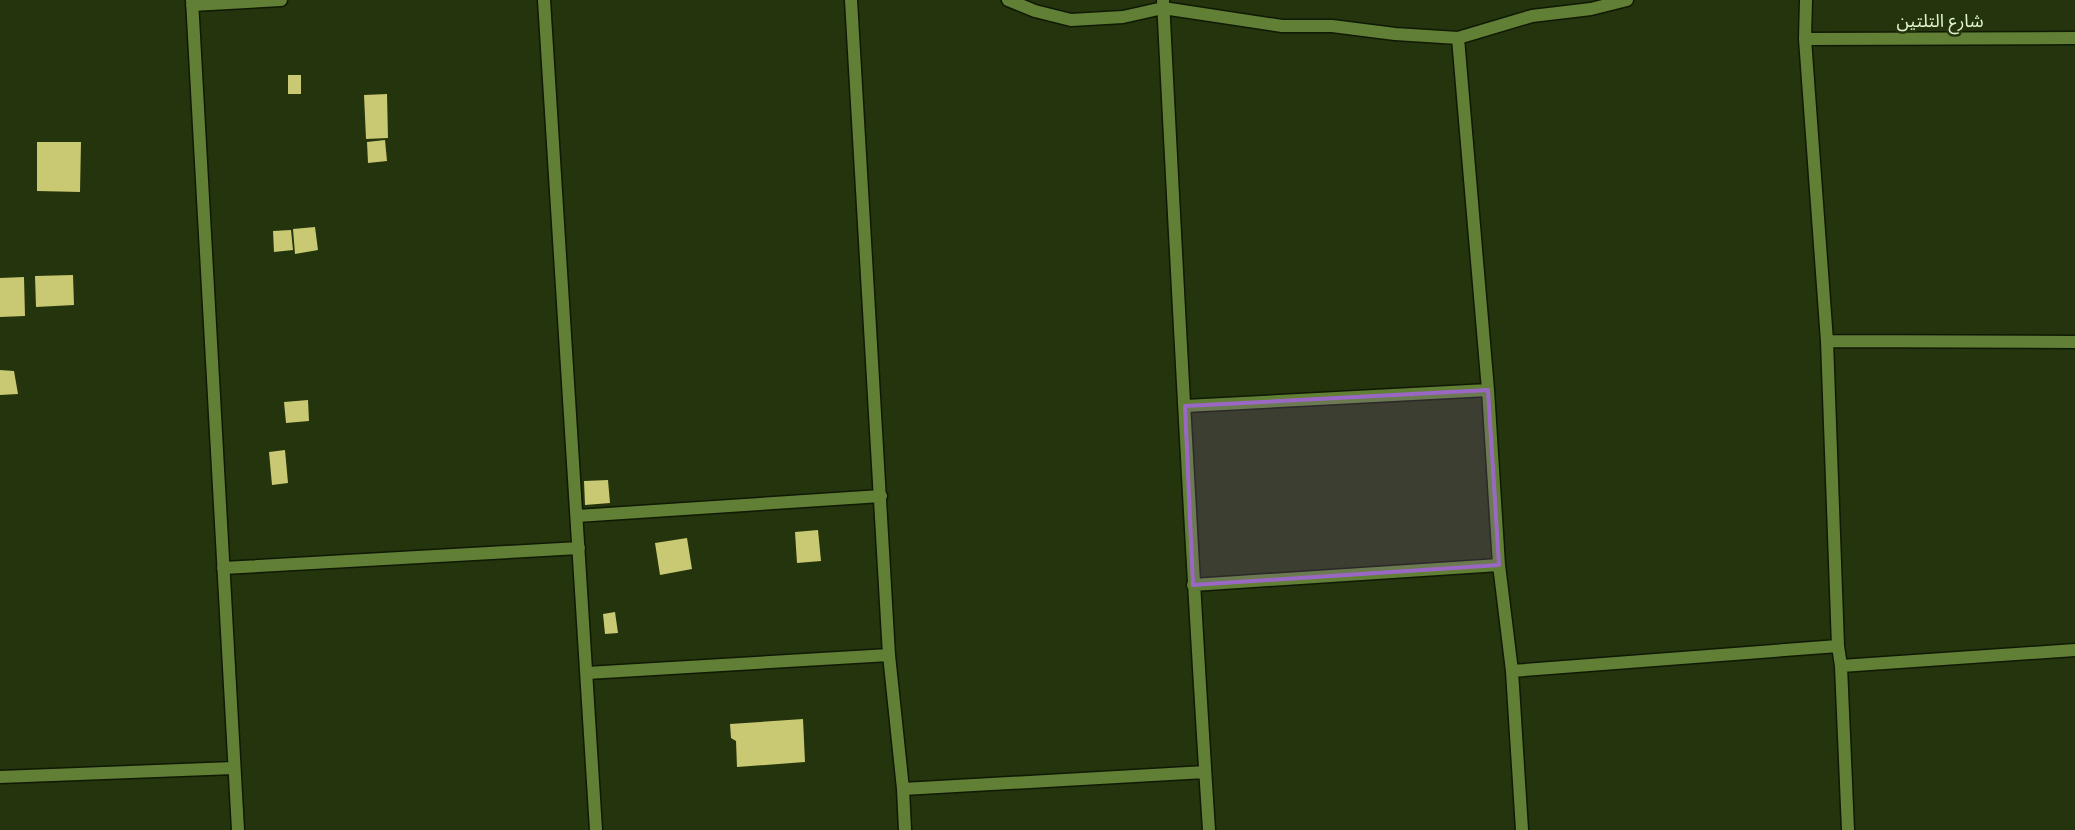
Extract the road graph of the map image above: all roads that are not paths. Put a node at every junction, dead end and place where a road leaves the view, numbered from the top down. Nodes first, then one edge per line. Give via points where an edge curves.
1 (281, 0) edge
2 (544, 0) edge
3 (851, 0) edge
4 (1008, 0) edge
5 (1627, 0) edge
6 (1806, 0) edge
7 (192, 2) edge
8 (1163, 4) edge
9 (1458, 38) junction
10 (2075, 38) edge
11 (1806, 39) junction
12 (1827, 341) junction
13 (2075, 342) edge
14 (1488, 390) junction
15 (1185, 406) junction
16 (881, 496) junction
17 (577, 516) junction
18 (579, 548) junction
19 (1499, 566) junction
20 (223, 568) junction
21 (1193, 585) junction
22 (1838, 646) junction
23 (2075, 650) edge
24 (889, 655) junction
25 (1841, 666) junction
26 (1512, 671) junction
27 (587, 673) junction
28 (234, 768) junction
29 (1205, 772) junction
30 (0, 777) edge
31 (903, 789) junction
32 (238, 830) edge
33 (596, 830) edge
34 (905, 830) edge
35 (1209, 830) edge
36 (1522, 830) edge
37 (1848, 830) edge

1 - 7 street
2 - 17 street
3 - 16 street
4 - 8 street via 1035,12 1071,20 1123,17
5 - 9 street via 1591,9 1532,16
6 - 11 street
7 - 20 street
8 - 9 street via 1282,26 1332,26
8 - 15 street
9 - 14 street
10 - 11 street, شارع التلتين
11 - 12 street
12 - 13 street
12 - 22 street
14 - 15 street
14 - 19 street
15 - 21 street
16 - 17 street
16 - 24 street
17 - 18 street
18 - 20 street
18 - 27 street
19 - 21 street
19 - 26 street
20 - 28 street
21 - 29 street
22 - 25 street
22 - 26 street
23 - 25 street
24 - 27 street
24 - 31 street
25 - 37 street
26 - 36 street
27 - 33 street
28 - 30 street
28 - 32 street
29 - 31 street
29 - 35 street
31 - 34 street

